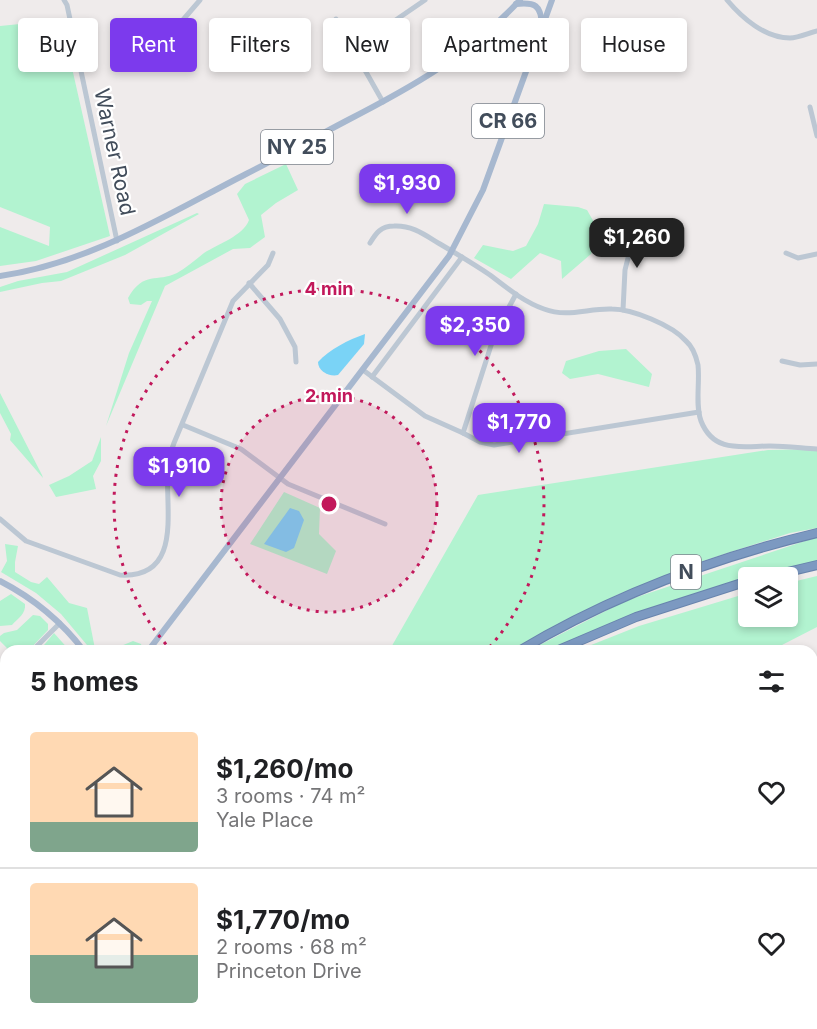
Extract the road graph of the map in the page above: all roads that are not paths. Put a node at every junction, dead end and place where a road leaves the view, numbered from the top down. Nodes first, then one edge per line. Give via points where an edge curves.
1 (64, 0) edge
2 (200, 0) edge
3 (425, 0) edge
4 (552, 0) edge
5 (727, 0) edge
6 (518, 2) edge
7 (185, 18) edge
8 (399, 18) edge
9 (542, 18) edge
10 (545, 18) edge
11 (817, 31) edge
12 (366, 72) edge
13 (526, 72) edge
14 (383, 102) junction
15 (810, 107) dead end
16 (817, 136) edge
17 (627, 233) dead end
18 (117, 242) junction
19 (370, 243) dead end
20 (452, 251) junction
21 (273, 253) dead end
22 (786, 253) dead end
23 (817, 254) edge
24 (462, 257) junction
25 (0, 276) edge
26 (249, 283) junction
27 (516, 294) junction
28 (623, 310) junction
29 (782, 361) dead end
30 (296, 362) dead end
31 (817, 364) edge
32 (363, 370) junction
33 (372, 377) junction
34 (699, 412) junction
35 (183, 425) junction
36 (463, 433) junction
37 (817, 449) edge
38 (280, 479) junction
39 (0, 519) edge
40 (385, 524) dead end
41 (817, 533) edge
42 (817, 565) edge
43 (798, 570) edge
44 (0, 581) edge
45 (738, 584) edge
46 (60, 623) junction
47 (38, 645) edge
48 (80, 645) edge
49 (153, 645) edge
50 (530, 645) edge
51 (570, 645) edge

1 - 18 street, Warner Road
2 - 7 street
3 - 8 street
4 - 10 main road, CR 66
5 - 11 street via 766,33 790,38
6 - 9 main road via 532,3
6 - 14 main road, NY 25 via 450,62
12 - 14 street
13 - 20 main road, CR 66 via 483,190
14 - 18 main road, NY 25
15 - 16 street
17 - 28 street via 631,246
18 - 25 main road, NY 25 via 57,264
19 - 20 street via 380,230 404,226
20 - 24 street
20 - 32 main road, CR 66
21 - 26 street via 268,265
22 - 23 street via 798,258
24 - 27 street
24 - 33 street
26 - 30 street via 280,319 296,347
26 - 35 street via 233,301
27 - 28 street via 558,313
27 - 36 street via 492,341
28 - 34 street via 669,328 692,348 698,365
29 - 31 street
32 - 33 street
32 - 38 main road, CR 66
33 - 36 street via 415,411
34 - 36 street via 494,445
34 - 37 street via 709,434 733,447
35 - 38 street via 241,449
35 - 39 street via 168,466 166,546 146,570 120,575 56,553 26,541
38 - 40 street
38 - 49 main road, CR 66
41 - 50 highway, N via 728,558 651,586
42 - 43 highway
44 - 46 main road
45 - 51 highway, N via 636,617
46 - 47 street
46 - 48 main road

